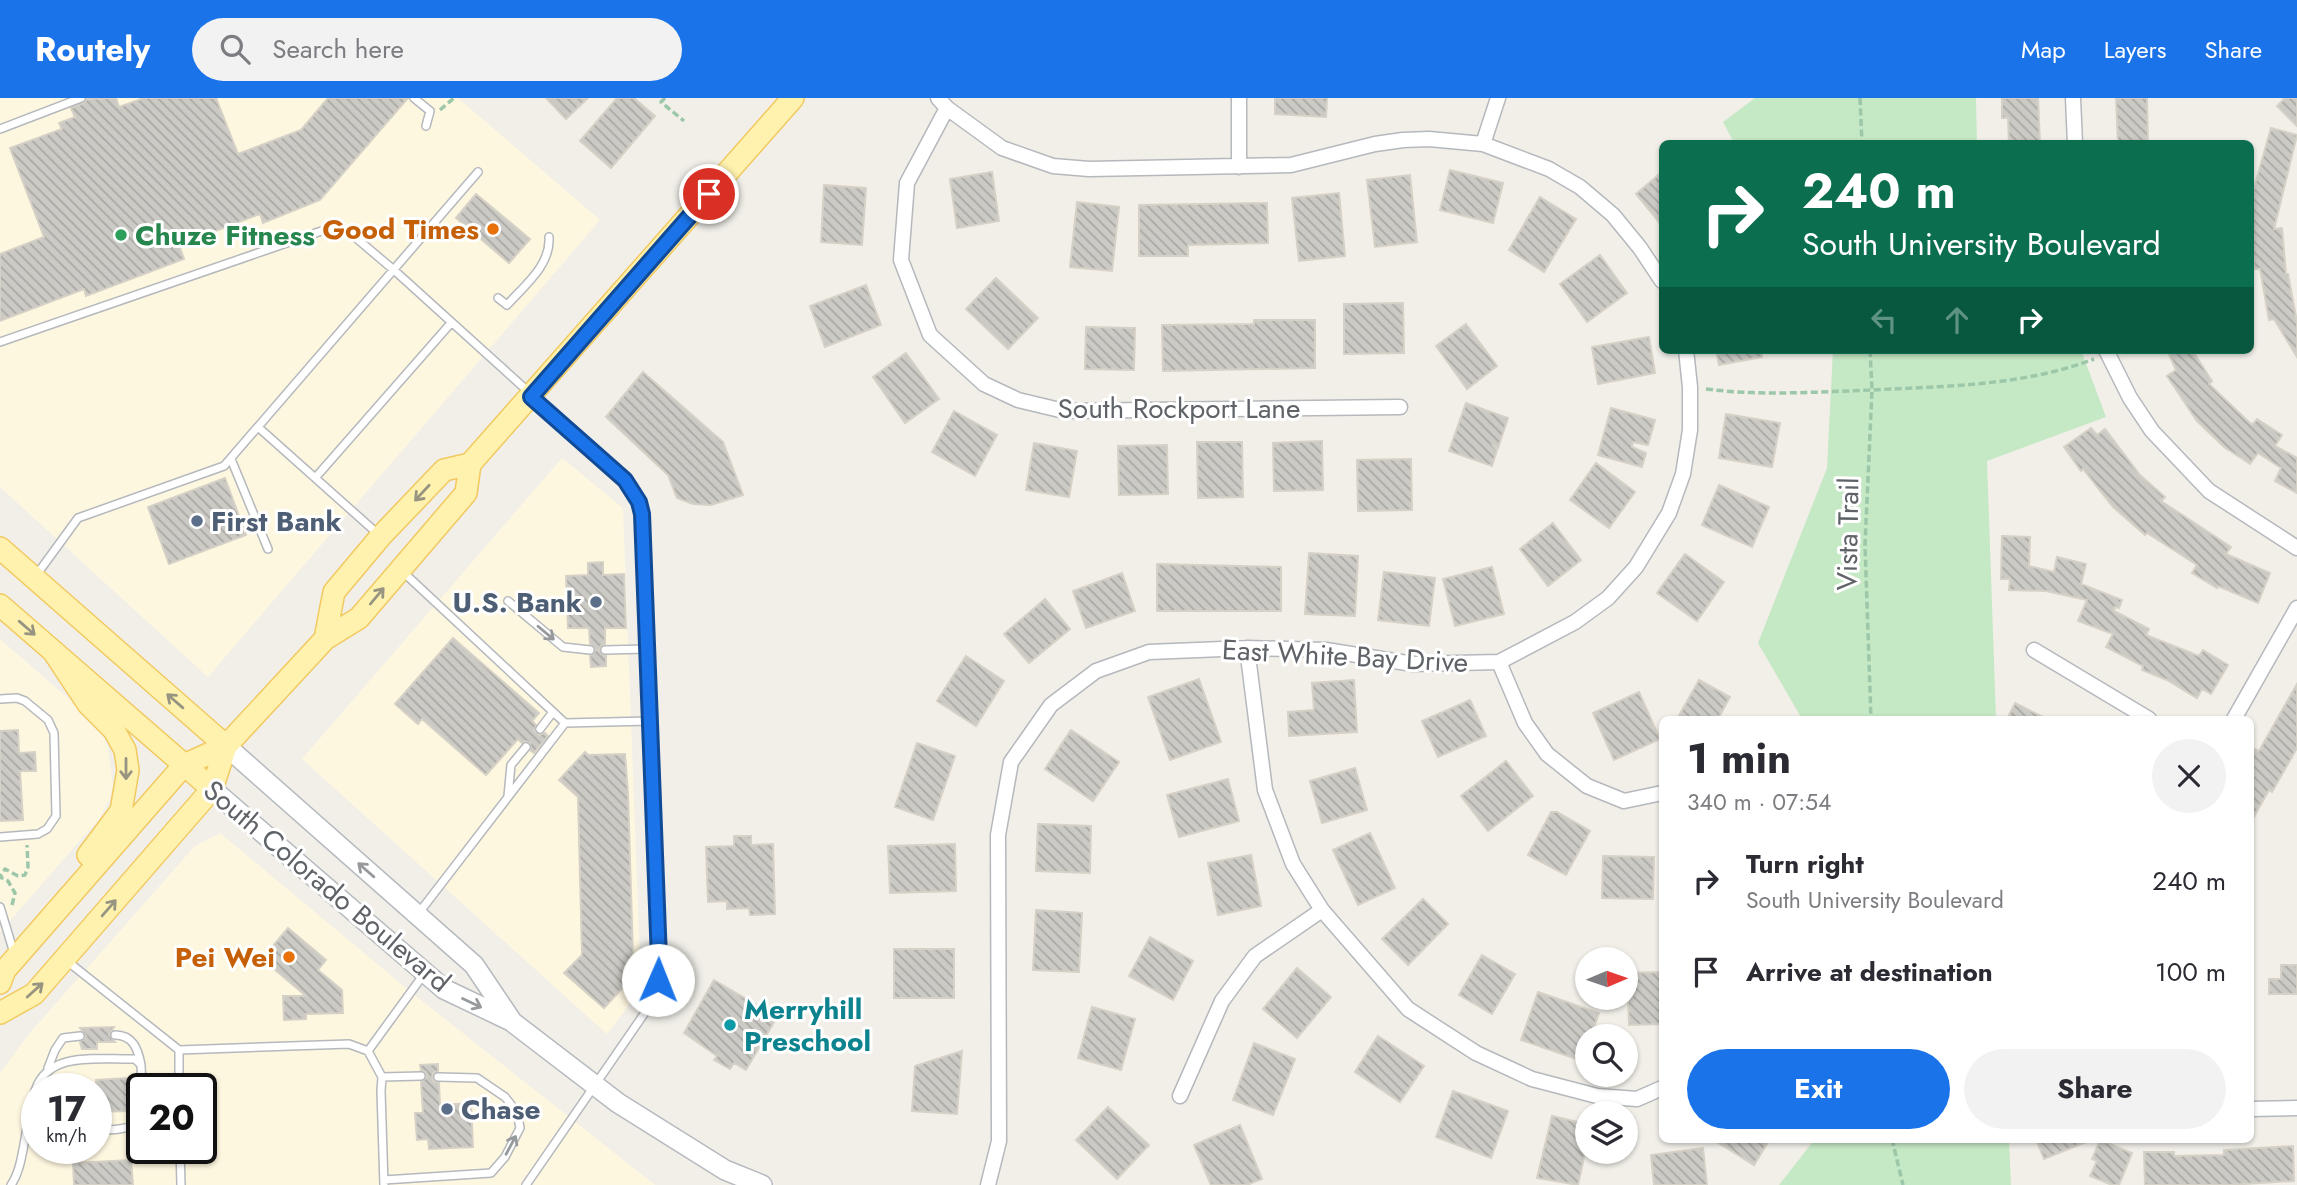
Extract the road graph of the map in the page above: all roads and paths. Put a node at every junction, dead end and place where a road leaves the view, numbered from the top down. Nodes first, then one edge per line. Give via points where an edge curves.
1 (81, 98) edge
2 (414, 98) edge
3 (454, 98) edge
4 (665, 98) edge
5 (793, 98) edge
6 (1239, 98) edge
7 (1498, 98) edge
8 (1860, 98) edge
9 (2073, 98) edge
10 (943, 103) edge
11 (430, 111) junction
12 (684, 121) dead end
13 (426, 126) dead end
14 (0, 129) edge
15 (1862, 140) edge
16 (2075, 140) edge
17 (1483, 144) junction
18 (1240, 167) junction
19 (478, 172) dead end
20 (549, 237) dead end
21 (395, 271) junction
22 (1659, 276) edge
23 (498, 298) dead end
24 (451, 323) junction
25 (0, 342) edge
26 (1686, 354) edge
27 (1870, 354) edge
28 (2102, 354) edge
29 (2108, 354) edge
30 (1690, 387) junction
31 (1871, 390) junction
32 (531, 397) junction
33 (1400, 407) dead end
34 (258, 427) junction
35 (231, 459) junction
36 (470, 464) junction
37 (316, 477) junction
38 (382, 536) junction
39 (0, 548) edge
40 (2297, 548) edge
41 (268, 550) dead end
42 (400, 569) junction
43 (35, 578) junction
44 (508, 601) dead end
45 (0, 604) edge
46 (2297, 608) edge
47 (325, 639) junction
48 (1247, 648) junction
49 (647, 649) junction
50 (590, 650) dead end
51 (606, 650) dead end
52 (2034, 650) dead end
53 (53, 651) junction
54 (1499, 662) junction
55 (0, 699) edge
56 (554, 712) junction
57 (1871, 716) edge
58 (2144, 716) edge
59 (2236, 716) edge
60 (650, 721) junction
61 (565, 723) junction
62 (540, 729) dead end
63 (226, 746) junction
64 (526, 747) dead end
65 (184, 765) junction
66 (212, 789) junction
67 (1659, 794) edge
68 (508, 797) junction
69 (27, 835) junction
70 (0, 838) edge
71 (72, 893) junction
72 (0, 907) edge
73 (11, 909) dead end
74 (1322, 910) junction
75 (418, 915) junction
76 (15, 958) junction
77 (64, 959) junction
78 (425, 973) junction
79 (0, 982) edge
80 (0, 1013) edge
81 (512, 1021) junction
82 (115, 1035) dead end
83 (80, 1036) dead end
84 (178, 1050) junction
85 (368, 1051) junction
86 (141, 1065) junction
87 (47, 1069) junction
88 (45, 1073) edge
89 (141, 1073) edge
90 (179, 1073) edge
91 (421, 1076) dead end
92 (383, 1077) junction
93 (438, 1077) dead end
94 (593, 1084) junction
95 (1659, 1089) edge
96 (1180, 1096) dead end
97 (2297, 1108) edge
98 (2254, 1109) edge
99 (1893, 1143) edge
100 (21, 1155) edge
101 (180, 1164) edge
102 (384, 1182) edge
103 (11, 1185) edge
104 (181, 1185) edge
105 (526, 1185) edge
106 (762, 1185) edge
107 (988, 1185) edge
108 (1903, 1185) edge

1 - 14 lane
2 - 11 lane
3 - 11 path via 443,109
4 - 12 path via 661,102
5 - 32 main road
6 - 18 street
7 - 17 street
8 - 15 path
9 - 16 street
10 - 18 street via 1002,148 1053,166
10 - 33 street, South Rockport Lane via 907,183 901,260 930,335 984,384 1018,400 1064,411
11 - 13 lane
17 - 18 street via 1403,140 1291,164
17 - 22 street via 1549,169 1580,187 1613,215
19 - 21 lane
20 - 23 lane via 550,249 542,267 507,305
21 - 24 lane
21 - 25 lane via 349,232 333,227
21 - 34 lane
24 - 32 lane
24 - 37 lane
26 - 30 street, East White Bay Drive
27 - 31 path, Vista Trail
28 - 31 path via 2068,369 2022,379
29 - 40 street via 2152,431 2209,491
30 - 31 path via 1742,393
30 - 54 street, East White Bay Drive via 1683,474 1669,513 1636,567 1608,598 1575,622
31 - 57 path, Vista Trail via 1865,545
32 - 36 main road
32 - 49 lane via 625,480 639,502
34 - 35 lane
34 - 37 lane
35 - 41 lane
35 - 43 lane via 224,466 78,518
36 -> 38 main road via 444,470
36 - 42 main road via 466,493
37 - 38 lane
38 - 47 main road via 334,592
39 - 43 main road
47 -> 42 main road via 359,618
42 - 56 lane
63 -> 43 main road
44 -> 50 lane via 563,647
45 -> 53 main road
46 - 59 street
47 - 63 main road
48 - 54 street, East White Bay Drive via 1326,650 1413,664
48 - 74 street via 1265,790 1293,864
48 - 107 street, East White Bay Drive via 1149,652 1096,671 1051,705 1011,762 998,835 999,1141
49 - 51 lane
49 - 60 lane
52 - 58 street
53 - 65 main road, South Colorado Boulevard
53 -> 71 main road via 88,704 114,730 125,750 128,770 121,811 82,863
54 - 67 street via 1525,723 1547,754 1587,786 1624,801
55 - 69 lane via 25,701 48,720 54,733 56,816 47,829
56 - 61 lane
56 - 62 lane
60 - 61 lane
60 - 94 lane via 658,980 644,1014
61 - 68 lane
63 - 65 main road
63 - 66 main road
75 -> 63 main road, South Colorado Boulevard
64 - 68 lane via 511,765
65 - 66 main road, South Colorado Boulevard
65 - 71 main road
77 -> 66 main road
66 - 78 main road, South Colorado Boulevard
68 - 75 lane
69 - 70 lane
69 - 73 path via 25,876 5,869 0,877 15,893
71 - 76 main road
72 - 76 lane
74 - 95 street via 1408,1009 1476,1053 1532,1079 1597,1096 1637,1099
74 - 96 street via 1255,956 1222,1001
75 - 81 main road, South Colorado Boulevard via 474,965
76 - 79 main road
80 -> 77 main road via 34,994
77 - 84 lane
78 -> 81 main road, South Colorado Boulevard via 444,989
78 - 85 lane
81 - 94 main road, South Colorado Boulevard
82 - 86 lane via 132,1041
83 - 87 lane via 63,1038
84 - 85 lane via 349,1044
84 - 90 lane
85 - 92 lane
86 - 87 lane via 135,1059 61,1062
86 - 89 lane
87 - 88 lane
91 - 92 lane
92 - 102 lane
102 -> 93 lane via 491,1173 520,1128 517,1112 505,1097 477,1078
94 - 105 lane
94 - 106 main road, South Colorado Boulevard via 725,1170
97 - 98 street
99 - 108 path
100 - 103 lane
101 - 104 lane

